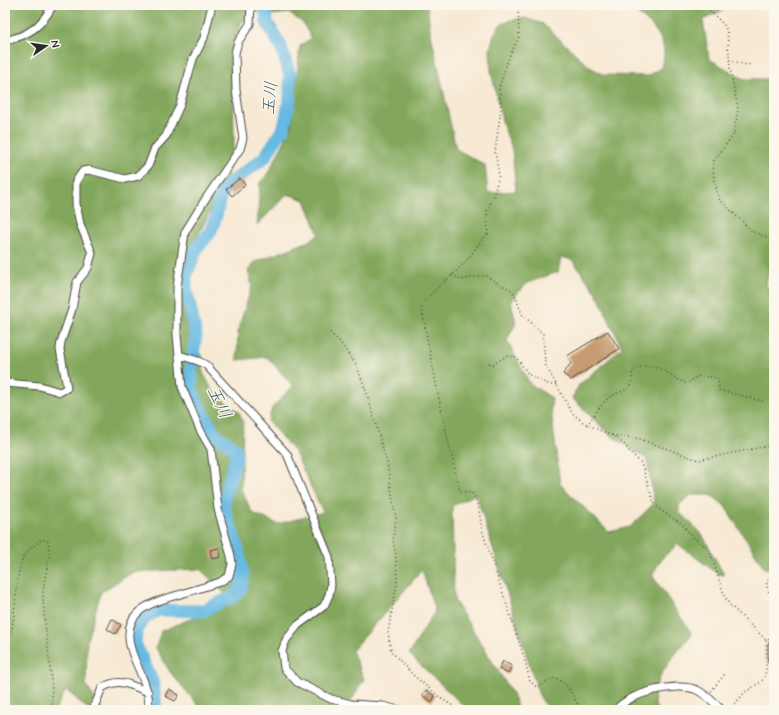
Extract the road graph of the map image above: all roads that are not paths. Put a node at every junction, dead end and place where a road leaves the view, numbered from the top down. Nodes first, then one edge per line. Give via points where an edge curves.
1 (53, 5) edge
2 (212, 5) edge
3 (250, 5) edge
4 (5, 41) edge
5 (179, 355) junction
6 (5, 383) edge
7 (148, 692) junction
8 (93, 710) edge
9 (149, 710) edge
10 (399, 710) edge
11 (616, 710) edge
12 (722, 710) edge

1 - 4 street via 45,20 34,29 21,37
2 - 6 street via 204,38 193,59 180,105 166,136 155,148 148,166 132,178 125,179 89,170 83,171 76,180 76,204 80,224 92,253 88,268 77,282 72,309 60,342 66,388 60,392 40,386
3 - 5 street via 250,24 238,42 235,52 236,90 242,138 240,149 184,235 177,287
5 - 7 street via 182,387 211,449 218,509 232,564 229,576 220,582 149,604 133,618 129,641
5 - 10 street via 206,365 287,454 329,557 332,585 329,595 324,606 298,625 286,640 282,651 284,668 297,682 331,699
7 - 8 street via 122,682 113,682 102,688
7 - 9 street
11 - 12 street via 629,698 674,687 696,690

